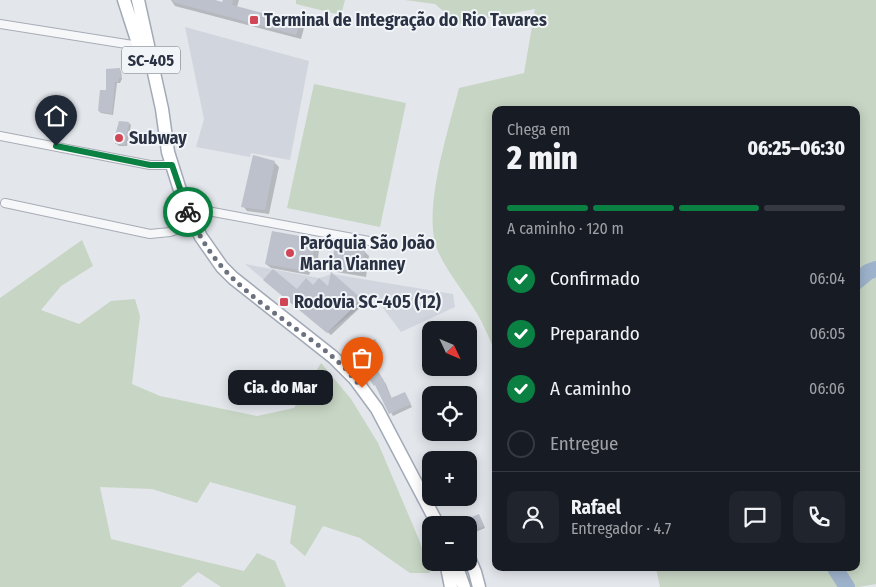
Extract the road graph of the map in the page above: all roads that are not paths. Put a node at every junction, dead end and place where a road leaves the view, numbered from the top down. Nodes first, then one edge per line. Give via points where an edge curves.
1 (124, 0) edge
2 (138, 0) edge
3 (0, 24) edge
4 (139, 46) junction
5 (162, 109) junction
6 (0, 136) edge
7 (172, 165) junction
8 (5, 203) dead end
9 (186, 207) junction
10 (193, 224) junction
11 (385, 244) dead end
12 (435, 516) edge
13 (448, 571) edge
14 (458, 571) edge
15 (475, 571) edge
16 (451, 587) edge
17 (464, 587) edge
18 (479, 587) edge

1 - 4 main road, SC-405
2 - 5 main road, SC-405
3 - 4 street
4 - 5 main road, SC-405
5 - 7 main road, SC-405
6 - 7 street via 150,165
7 - 9 main road, SC-405
8 - 10 street via 150,234 170,232
9 - 10 main road, SC-405
9 - 11 street
10 - 12 main road, SC-405 via 211,253 233,278 333,357 355,379 377,409
13 - 16 main road
14 - 17 main road
15 - 18 main road

